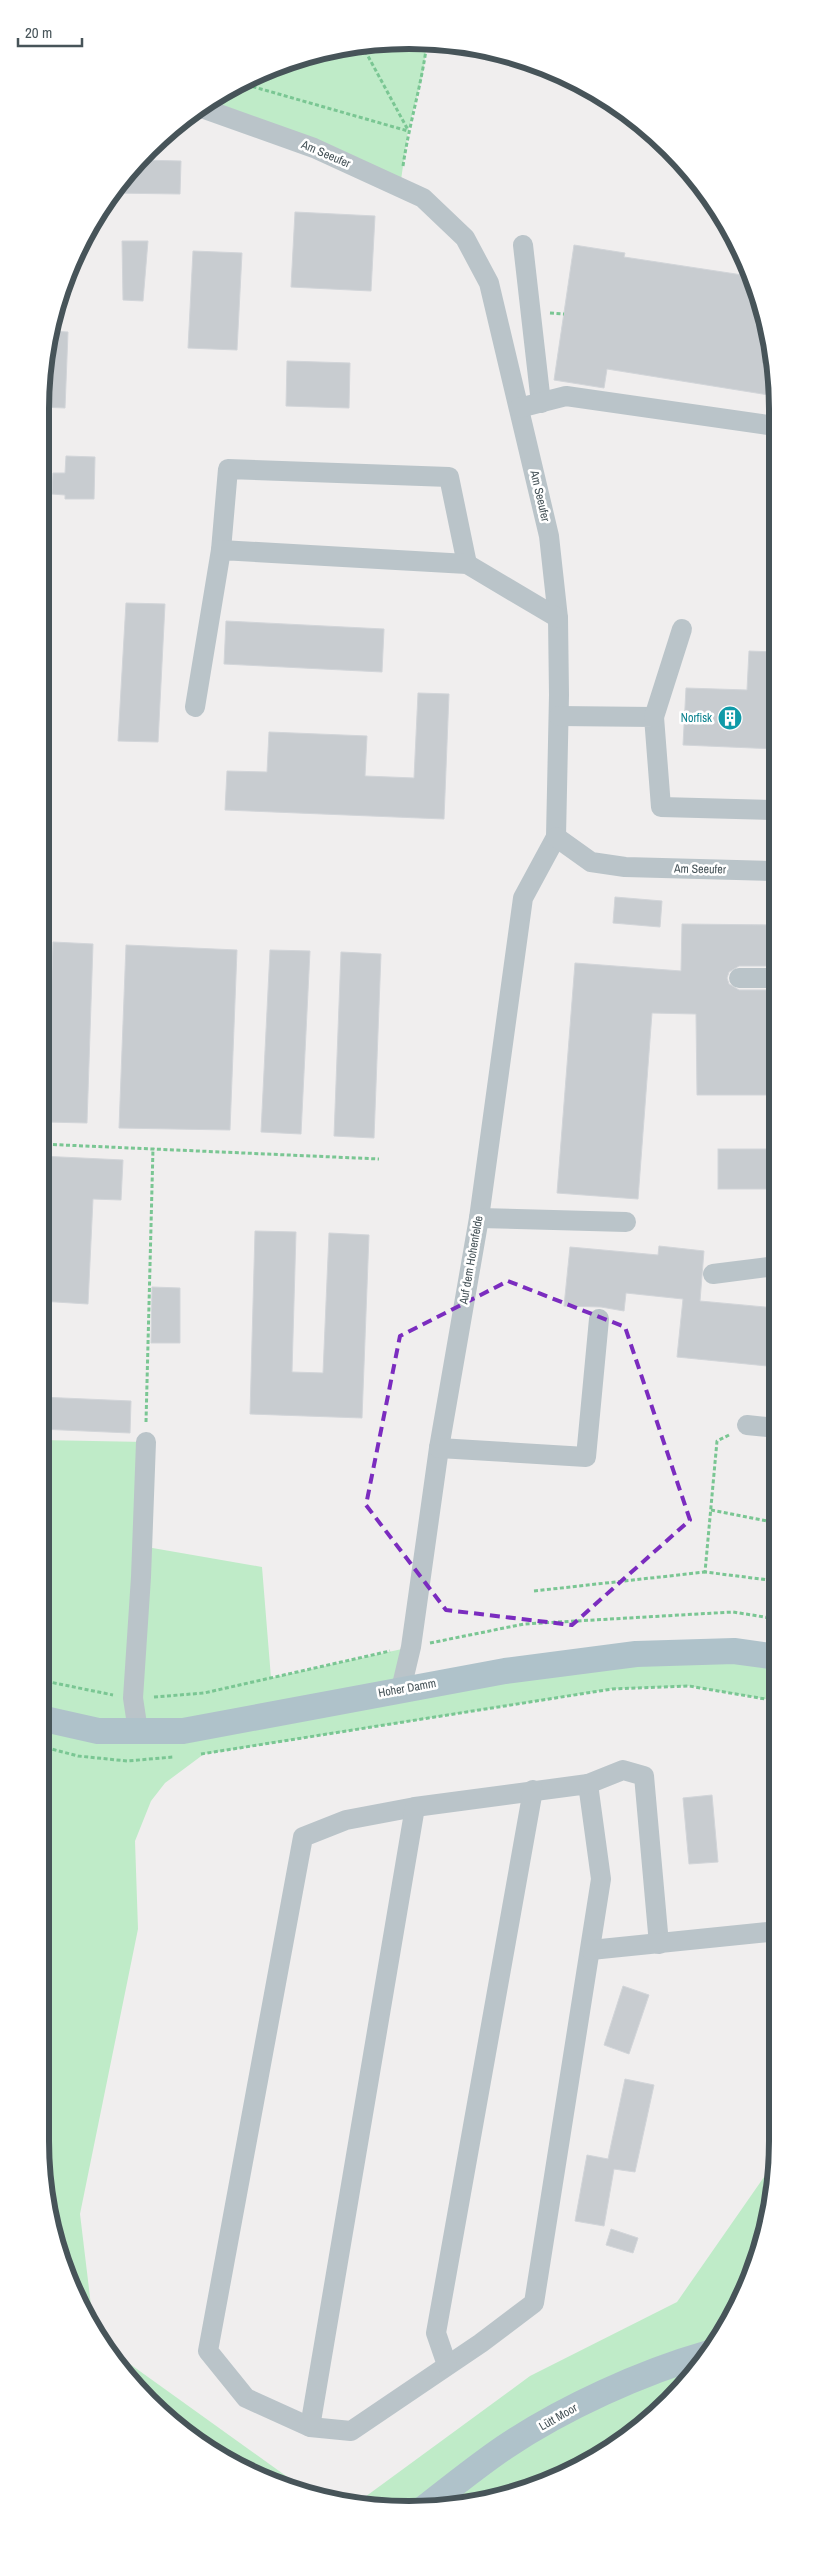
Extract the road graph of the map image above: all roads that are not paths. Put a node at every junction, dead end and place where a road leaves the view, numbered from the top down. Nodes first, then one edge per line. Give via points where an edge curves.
1 (208, 110) edge
2 (523, 245) dead end
3 (541, 403) junction
4 (519, 408) junction
5 (769, 425) edge
6 (221, 550) junction
7 (467, 564) junction
8 (558, 618) junction
9 (682, 629) dead end
10 (195, 707) dead end
11 (558, 716) junction
12 (654, 717) junction
13 (769, 810) edge
14 (556, 837) junction
15 (769, 871) edge
16 (739, 978) dead end
17 (769, 978) edge
18 (479, 1218) junction
19 (626, 1222) dead end
20 (769, 1267) edge
21 (713, 1274) dead end
22 (599, 1319) dead end
23 (747, 1425) road end
24 (769, 1427) edge
25 (146, 1442) road end
26 (439, 1448) junction
27 (769, 1656) edge
28 (401, 1689) junction
29 (49, 1720) edge
30 (138, 1731) junction
31 (588, 1784) junction
32 (533, 1790) junction
33 (415, 1807) junction
34 (769, 1932) edge
35 (659, 1944) junction
36 (591, 1950) junction
37 (698, 2356) edge
38 (447, 2365) junction
39 (310, 2427) junction
40 (435, 2500) edge

1 - 4 street, Am Seeufer via 314,148 423,198 465,238 489,283
2 - 3 street
3 - 4 street
3 - 5 street via 566,396
4 - 8 street, Am Seeufer via 549,536
6 - 7 street
6 - 7 street via 228,469 449,476
6 - 10 street
7 - 8 street
8 - 11 street, Am Seeufer
9 - 12 street
11 - 12 street
11 - 14 street, Am Seeufer
12 - 13 street via 661,807
14 - 15 street, Am Seeufer via 591,862 625,867
14 - 18 street, Auf dem Hohenfelde via 523,898
16 - 17 street
18 - 19 street
18 - 26 street, Auf dem Hohenfelde
20 - 21 street
22 - 26 street via 586,1457
23 - 24 street
25 - 30 street via 133,1698
26 - 28 street, Auf dem Hohenfelde via 411,1646
27 - 28 main road, Hoher Damm via 734,1651 636,1654
28 - 30 main road, Hoher Damm via 183,1732
29 - 30 main road, Hoher Damm via 98,1731
31 - 32 street
31 - 35 street via 623,1770 644,1776
31 - 36 street via 601,1879
32 - 33 street
32 - 38 street via 436,2333
33 - 39 street
33 - 39 street via 346,1820 303,1837 208,2351 246,2398
34 - 35 street
35 - 36 street
36 - 38 street via 534,2303 481,2344
37 - 40 main road, Lütt Moor via 589,2400 506,2447
38 - 39 street via 351,2431

